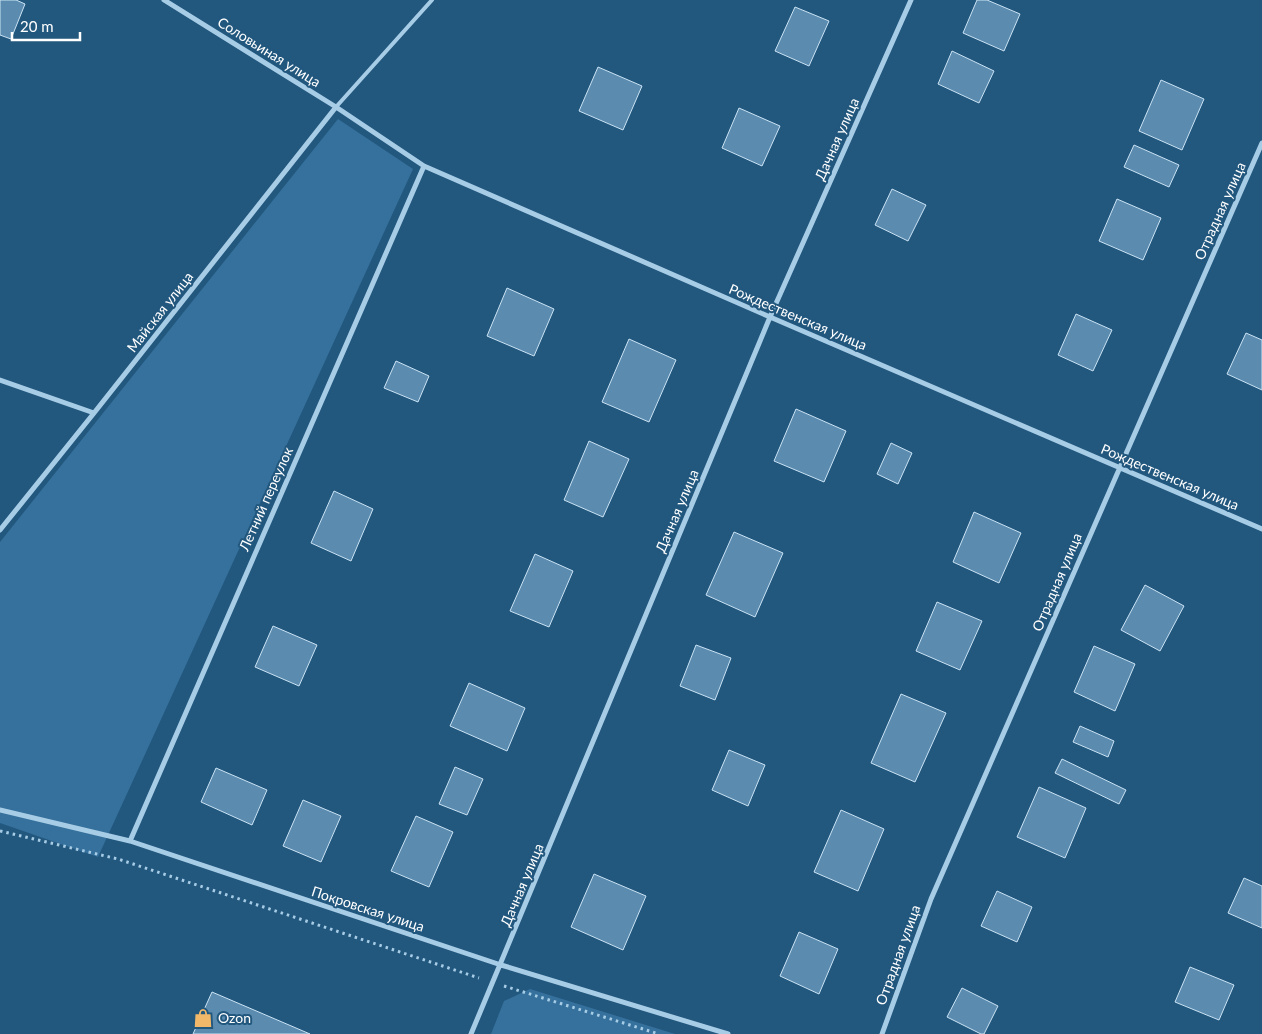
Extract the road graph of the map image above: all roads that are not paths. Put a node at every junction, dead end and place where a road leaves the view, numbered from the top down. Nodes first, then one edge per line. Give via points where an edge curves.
1 (164, 0) edge
2 (432, 0) edge
3 (911, 0) edge
4 (336, 107) junction
5 (1262, 143) edge
6 (424, 166) junction
7 (770, 317) junction
8 (0, 380) edge
9 (94, 413) junction
10 (1119, 467) junction
11 (1262, 529) edge
12 (0, 530) edge
13 (0, 810) edge
14 (130, 841) junction
15 (501, 964) junction
16 (472, 1034) edge
17 (728, 1034) edge
18 (882, 1034) edge

1 - 4 street, Соловьиная улица
2 - 4 lane
3 - 7 street, Дачная улица
4 - 6 street, Рождественская улица
4 - 9 street, Майская улица
5 - 10 street, Отрадная улица
6 - 7 street, Рождественская улица
6 - 14 street, Летний переулок
7 - 10 street, Рождественская улица
7 - 15 street, Дачная улица
8 - 9 street
9 - 12 street, Майская улица
10 - 11 street, Рождественская улица
10 - 18 street, Отрадная улица via 931,899
13 - 14 street, Покровская улица
14 - 15 street, Покровская улица
15 - 16 street, Дачная улица
15 - 17 street, Покровская улица

